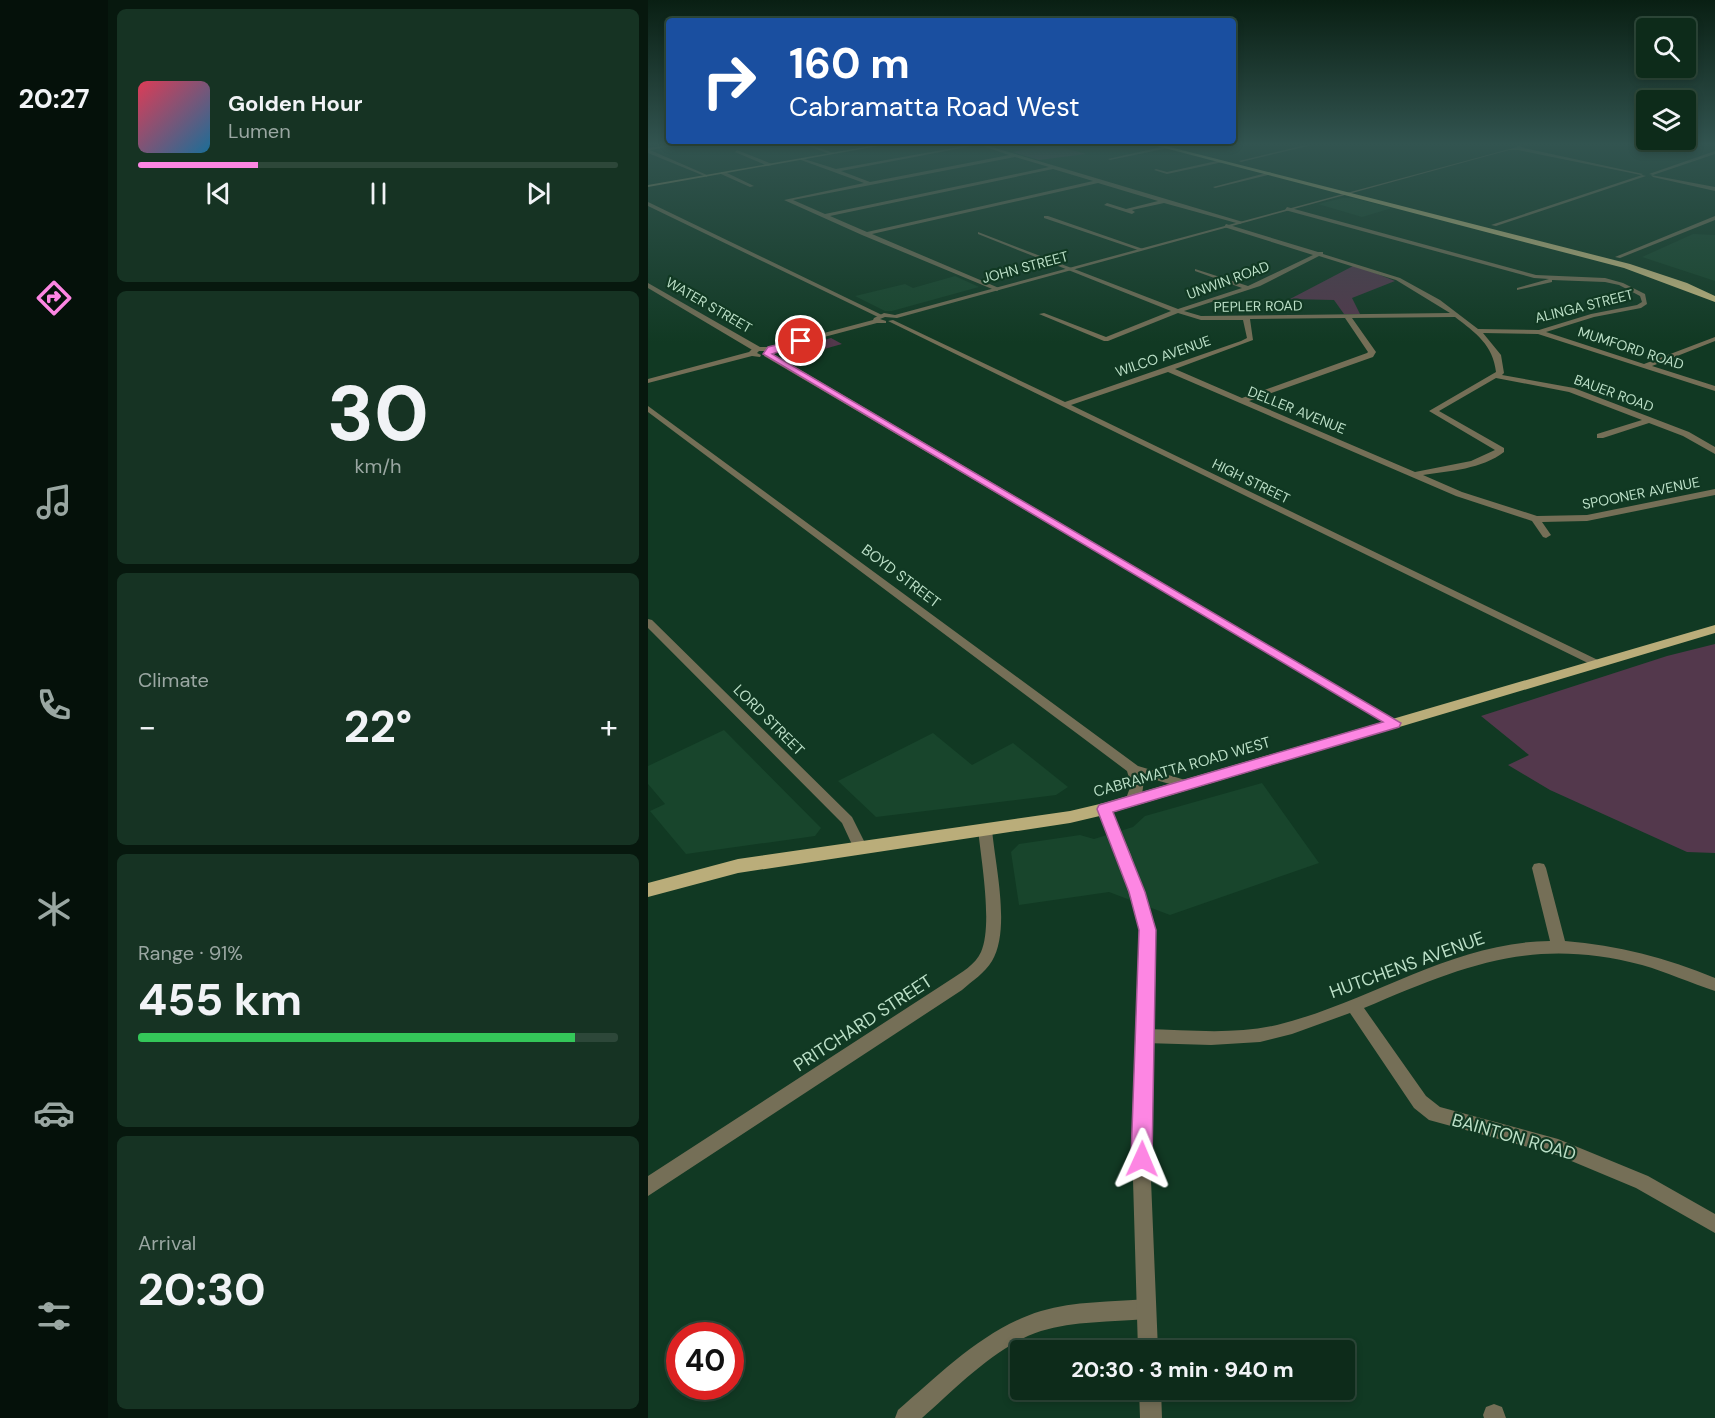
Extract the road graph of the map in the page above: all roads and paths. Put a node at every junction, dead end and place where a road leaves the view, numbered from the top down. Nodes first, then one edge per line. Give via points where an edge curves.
1 (662, 211) edge
2 (812, 211) edge
3 (846, 211) edge
4 (966, 211) edge
5 (1129, 211) edge
6 (1201, 211) edge
7 (1279, 211) edge
8 (1295, 211) edge
9 (1416, 211) edge
10 (1439, 211) edge
11 (1536, 211) edge
12 (1140, 215) dead end
13 (823, 216) junction
14 (1046, 217) dead end
15 (1715, 218) edge
16 (1241, 222) junction
17 (1494, 225) junction
18 (1226, 226) junction
19 (980, 233) dead end
20 (864, 234) junction
21 (1140, 249) junction
22 (1321, 253) junction
23 (1618, 257) junction
24 (1069, 269) junction
25 (1197, 270) dead end
26 (1560, 279) junction
27 (648, 285) edge
28 (1248, 288) junction
29 (997, 289) junction
30 (1519, 289) dead end
31 (1715, 289) edge
32 (1715, 298) edge
33 (1177, 311) junction
34 (1042, 314) dead end
35 (1455, 315) junction
36 (1347, 316) junction
37 (1245, 318) junction
38 (878, 319) junction
39 (893, 319) junction
40 (1477, 331) junction
41 (1539, 332) junction
42 (1713, 339) dead end
43 (754, 351) junction
44 (769, 352) junction
45 (1645, 366) junction
46 (1168, 369) junction
47 (1497, 376) junction
48 (648, 381) edge
49 (1715, 389) edge
50 (1241, 401) junction
51 (1064, 405) junction
52 (648, 408) edge
53 (1650, 420) junction
54 (1600, 436) dead end
55 (1715, 451) edge
56 (1417, 474) junction
57 (1715, 492) edge
58 (1536, 519) junction
59 (1546, 535) dead end
60 (648, 622) edge
61 (1715, 629) edge
62 (1599, 663) junction
63 (1395, 723) junction
64 (1133, 769) junction
65 (1187, 784) junction
66 (1132, 801) junction
67 (1104, 809) junction
68 (985, 829) junction
69 (860, 847) junction
70 (1539, 868) dead end
71 (648, 890) edge
72 (1559, 946) junction
73 (1715, 985) edge
74 (1353, 1005) junction
75 (1145, 1036) junction
76 (648, 1187) edge
77 (1715, 1224) edge
78 (1146, 1309) junction
79 (1148, 1340) edge
80 (1150, 1400) edge
81 (906, 1418) edge
82 (1151, 1418) edge

1 - 38 street
2 - 13 street
3 - 13 street
4 - 20 street
5 - 12 street
6 - 16 street
7 - 16 street, JOHN STREET
8 - 26 street, ALINGA STREET via 1536,277
9 - 32 highway via 1627,266
10 - 17 highway
11 - 17 street
13 - 20 street
14 - 21 street
15 - 23 street
16 - 18 street, JOHN STREET
17 - 23 highway
18 - 21 street, JOHN STREET
18 - 22 street
19 - 24 street, PEPLER ROAD
20 - 29 street
21 - 24 street, JOHN STREET
22 - 28 street, UNWIN ROAD
22 - 35 street via 1398,279
23 - 31 highway
24 - 29 street, JOHN STREET
24 - 33 street, PEPLER ROAD
25 - 28 street
26 - 30 street
26 - 41 street, ALINGA STREET via 1621,284 1643,295 1645,303
27 - 43 street, WATER STREET
28 - 33 street, UNWIN ROAD
29 - 39 street, JOHN STREET
33 - 34 street, UNWIN ROAD via 1106,340
33 - 37 street, PEPLER ROAD via 1201,318
35 - 36 street, PEPLER ROAD
35 - 40 street
36 - 37 street, PEPLER ROAD
36 - 50 street via 1372,352 1370,355
37 - 46 street, WILCO AVENUE via 1251,339
38 - 39 street
38 - 44 street
39 - 51 street, HIGH STREET
40 - 41 street, ALINGA STREET
40 - 47 street via 1496,354 1500,373
41 - 45 street, MUMFORD ROAD
42 - 45 street
43 - 44 street
43 - 48 street
44 - 63 street
45 - 49 street, MUMFORD ROAD
46 - 50 street, DELLER AVENUE
46 - 51 street, WILCO AVENUE
47 - 53 street, BAUER ROAD via 1571,390
47 - 56 street via 1433,411 1501,450 1497,455
50 - 56 street, DELLER AVENUE
51 - 62 street, HIGH STREET
52 - 64 street, BOYD STREET
53 - 54 street
53 - 55 street, BAUER ROAD
56 - 58 street, SPOONER AVENUE via 1459,494
57 - 58 street, SPOONER AVENUE via 1587,518
58 - 59 street
60 - 69 street, LORD STREET via 847,820
61 - 62 main road, CABRAMATTA ROAD WEST
62 - 63 main road, CABRAMATTA ROAD WEST
63 - 65 main road, CABRAMATTA ROAD WEST
64 - 65 street, BOYD STREET
64 - 66 street via 1138,785
65 - 66 main road, CABRAMATTA ROAD WEST
66 - 67 main road, CABRAMATTA ROAD WEST
67 - 68 main road, CABRAMATTA ROAD WEST
67 - 75 street via 1132,877 1148,930
68 - 69 main road, CABRAMATTA ROAD WEST
68 - 76 street, PRITCHARD STREET via 993,934 988,954 979,966 956,985
69 - 71 main road, CABRAMATTA ROAD WEST via 738,866
70 - 72 street
72 - 73 street, HUTCHENS AVENUE via 1630,957
72 - 74 street, HUTCHENS AVENUE via 1489,955
74 - 75 street, HUTCHENS AVENUE via 1253,1036
74 - 77 street, BAINTON ROAD via 1420,1102 1435,1114 1558,1147 1642,1182
75 - 78 street via 1142,1180
78 - 79 street
78 - 81 street via 1060,1317 1028,1326 994,1344
80 - 82 street

